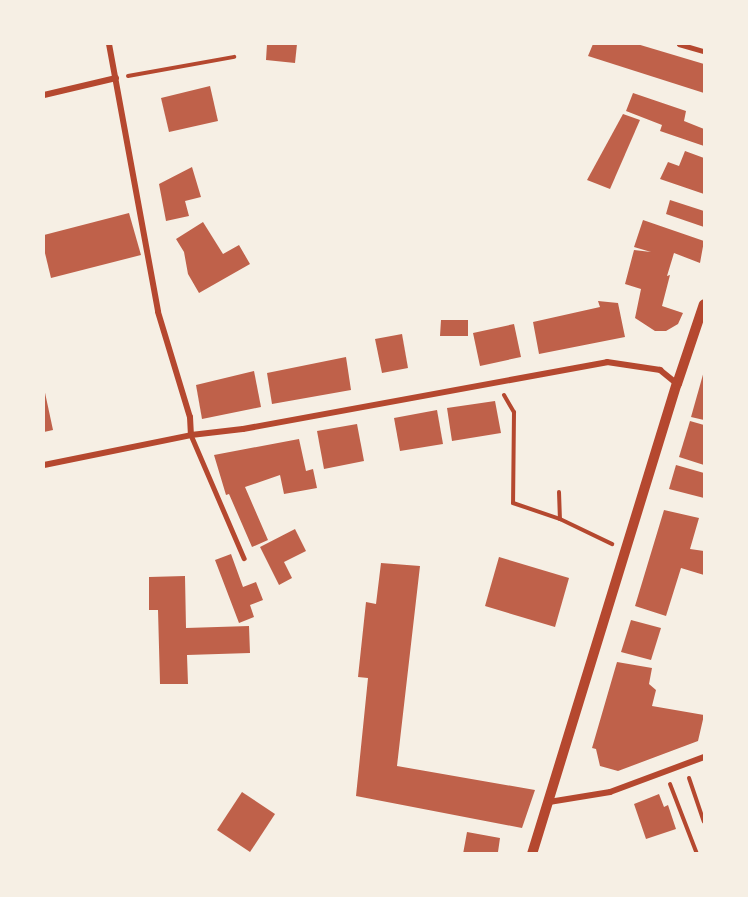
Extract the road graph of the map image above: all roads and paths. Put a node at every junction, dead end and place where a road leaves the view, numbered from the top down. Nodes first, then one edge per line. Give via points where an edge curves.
1 (109, 44) edge
2 (679, 44) edge
3 (705, 51) edge
4 (234, 57) dead end
5 (116, 78) junction
6 (44, 95) edge
7 (705, 304) edge
8 (495, 382) junction
9 (677, 384) junction
10 (191, 435) junction
11 (44, 465) edge
12 (560, 492) dead end
13 (560, 519) junction
14 (626, 551) junction
15 (244, 558) dead end
16 (705, 757) edge
17 (684, 765) junction
18 (665, 772) junction
19 (549, 802) junction
20 (705, 822) edge
21 (532, 854) edge
22 (697, 854) edge

1 - 5 street
2 - 3 lane
4 - 5 path
5 - 6 street
5 - 10 street via 158,312 190,417
7 - 9 street
8 - 9 street via 607,362 660,370
8 - 10 street via 243,429
8 - 13 path via 514,412 513,503
9 - 14 street
10 - 11 street
10 - 15 lane
12 - 13 path
13 - 14 path
14 - 19 street
16 - 17 street
17 - 18 street
17 - 20 path
18 - 19 street via 610,792
18 - 22 path
19 - 21 street

